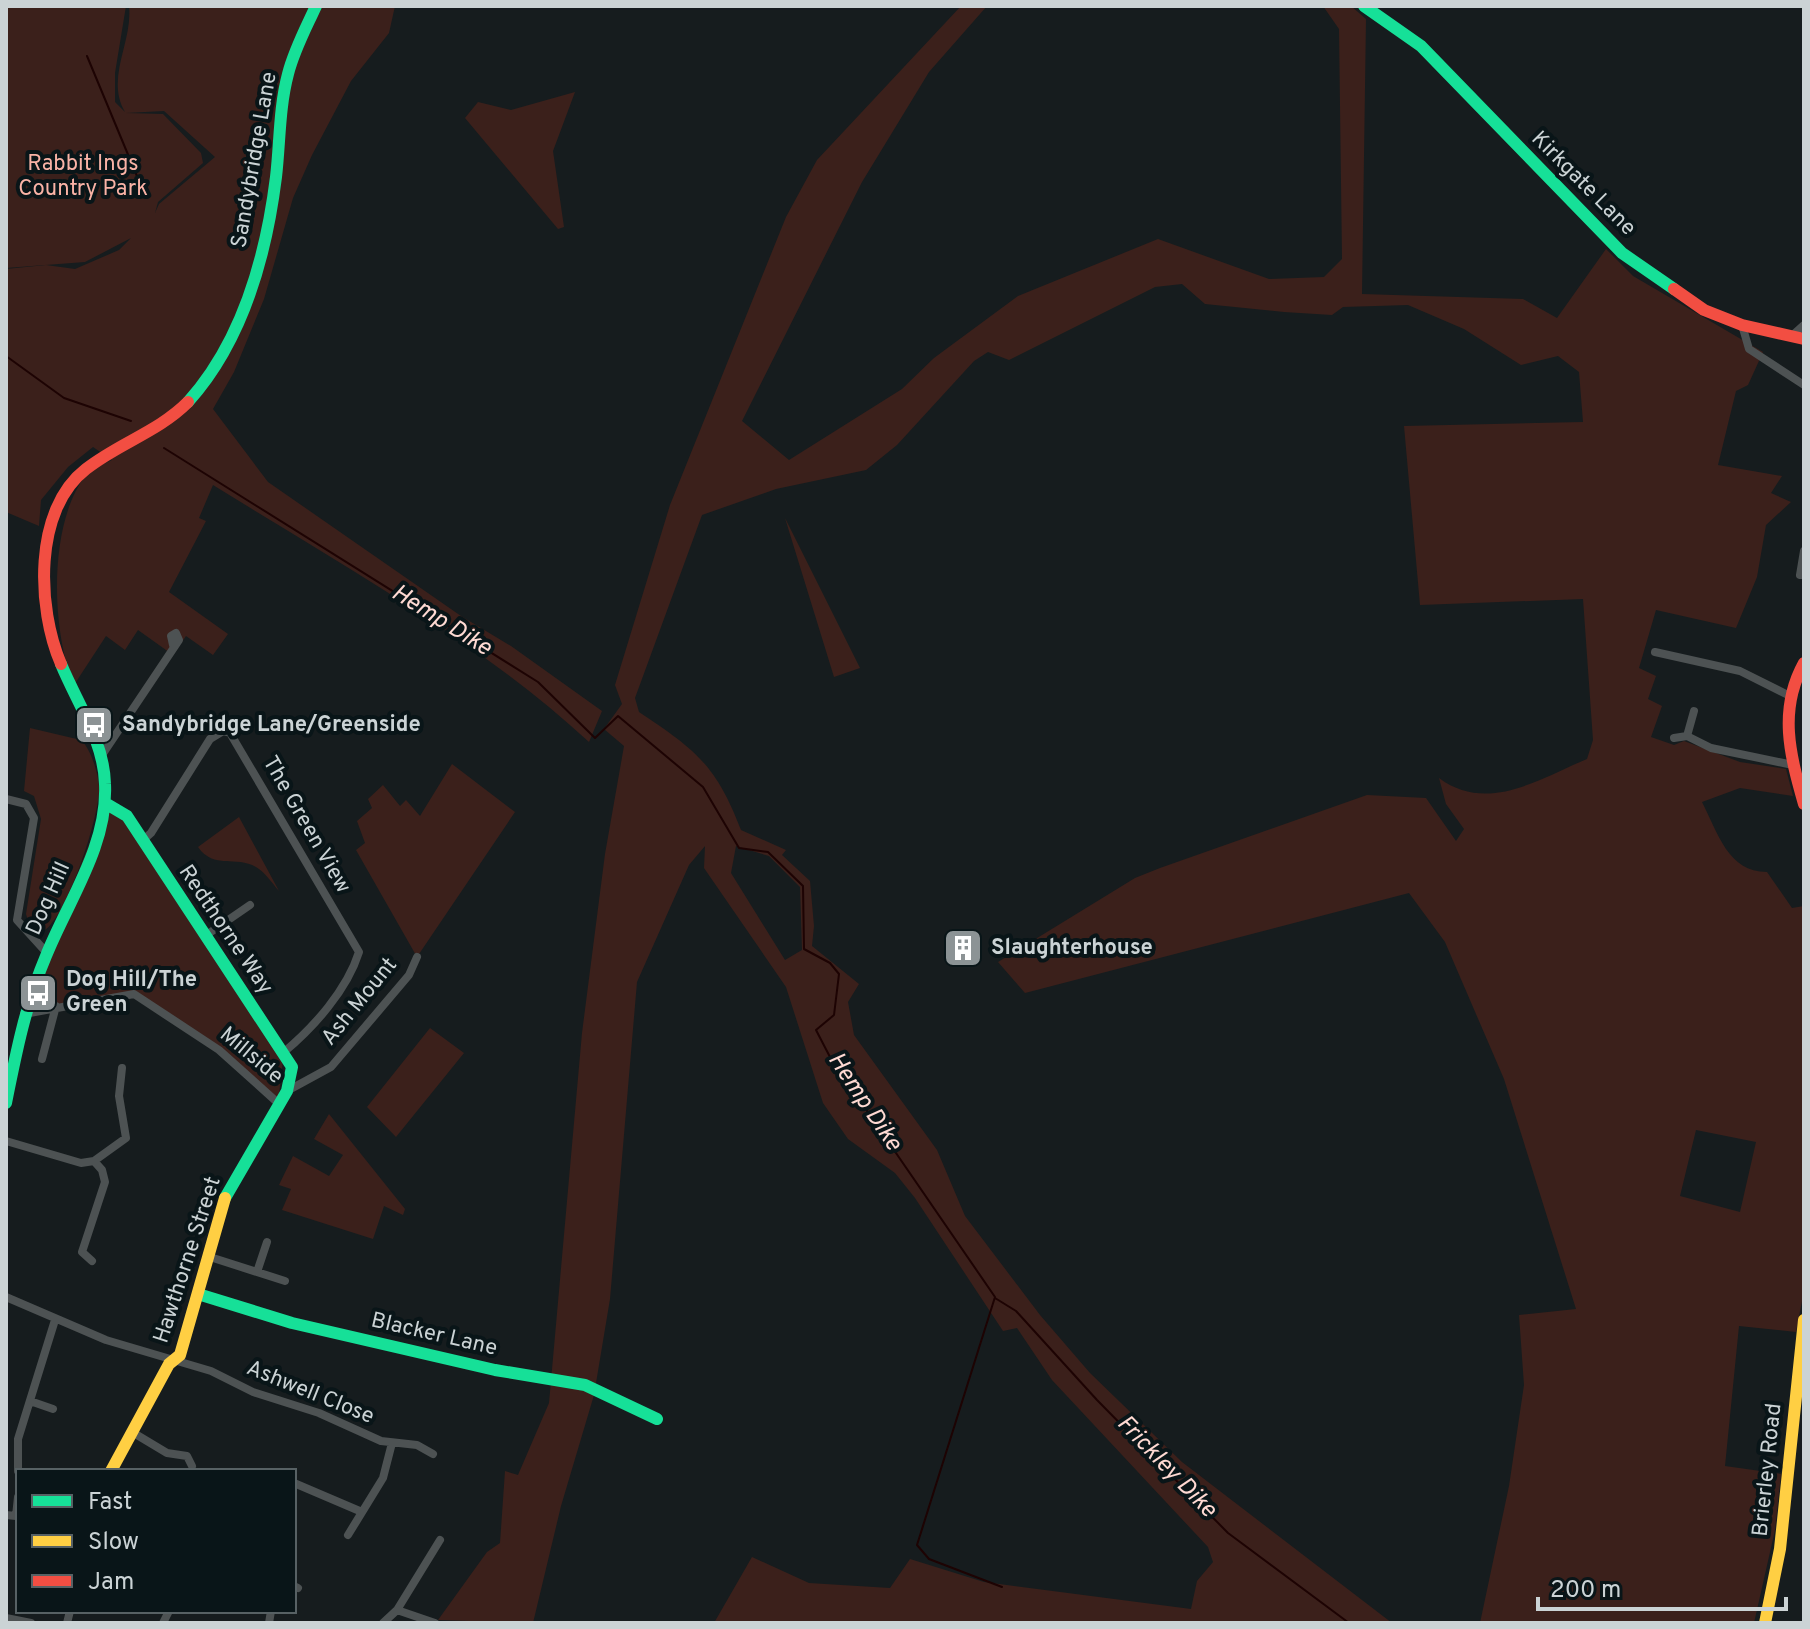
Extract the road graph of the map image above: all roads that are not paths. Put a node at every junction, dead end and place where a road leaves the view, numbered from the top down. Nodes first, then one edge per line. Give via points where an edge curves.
1 (316, 6) edge
2 (1364, 6) edge
3 (1742, 325) junction
4 (1801, 332) edge
5 (1804, 385) edge
6 (1804, 551) edge
7 (1803, 562) edge
8 (1800, 575) dead end
9 (173, 645) dead end
10 (1655, 652) dead end
11 (1804, 663) edge
12 (1788, 695) junction
13 (1694, 711) dead end
14 (1687, 736) junction
15 (1674, 738) dead end
16 (102, 755) junction
17 (1793, 765) junction
18 (6, 799) edge
19 (105, 803) junction
20 (1804, 804) edge
21 (142, 841) junction
22 (250, 905) dead end
23 (17, 920) junction
24 (6, 921) edge
25 (205, 936) junction
26 (47, 953) junction
27 (417, 957) dead end
28 (56, 1006) junction
29 (23, 1014) junction
30 (284, 1052) junction
31 (42, 1059) dead end
32 (122, 1068) dead end
33 (287, 1091) junction
34 (6, 1103) edge
35 (278, 1103) junction
36 (6, 1141) edge
37 (94, 1161) junction
38 (267, 1242) dead end
39 (210, 1257) junction
40 (92, 1261) dead end
41 (257, 1272) junction
42 (285, 1281) dead end
43 (198, 1294) junction
44 (6, 1297) edge
45 (55, 1320) junction
46 (1804, 1323) edge
47 (175, 1360) junction
48 (30, 1401) junction
49 (53, 1409) dead end
50 (657, 1419) dead end
51 (132, 1432) junction
52 (392, 1443) junction
53 (433, 1454) dead end
54 (192, 1466) dead end
55 (18, 1469) edge
56 (112, 1469) edge
57 (296, 1484) edge
58 (362, 1512) junction
59 (348, 1535) dead end
60 (440, 1540) dead end
61 (397, 1610) junction
62 (6, 1618) edge
63 (31, 1623) edge
64 (383, 1623) edge
65 (435, 1623) edge
66 (1765, 1623) edge

1 - 16 street, Sandybridge Lane via 288,72 274,191 232,336 207,379 168,421 78,474 55,511 45,589 47,618 56,652
2 - 3 street, Kirkgate Lane via 1421,46 1622,253 1689,302
3 - 4 street, Kirkgate Lane
3 - 5 street via 1749,349
6 - 7 street
7 - 8 street
9 - 16 street
10 - 12 street via 1740,671
11 - 12 street
12 - 17 street
13 - 14 street
14 - 15 street
14 - 17 street via 1711,748
16 - 19 street, Sandybridge Lane
17 - 20 street
18 - 23 street via 26,804 34,818
19 - 21 street, Redthorne Way via 127,816
19 - 26 street, Dog Hill via 81,883
21 - 25 street, Redthorne Way
21 - 30 street, The Green View via 210,739 230,733 359,952 353,970 306,1034
22 - 25 street
23 - 24 street
23 - 26 street
25 - 30 street, Redthorne Way
26 - 29 street, Dog Hill
27 - 33 street, Ash Mount via 409,975 331,1067
28 - 29 street, Millside
28 - 31 street
28 - 35 street, Millside via 134,994 219,1050
29 - 34 street, Dog Hill
30 - 33 street, Redthorne Way via 292,1067
32 - 37 street via 119,1096 126,1138
33 - 35 street, Hawthorne Street
35 - 39 street, Hawthorne Street via 226,1194
36 - 37 street via 81,1163
37 - 40 street via 105,1182 82,1252
38 - 41 street
39 - 41 street
39 - 43 street, Hawthorne Street
41 - 42 street
43 - 47 street, Hawthorne Street
43 - 50 street, Blacker Lane via 292,1323 495,1370 573,1382
44 - 45 street, Ashwell Close
45 - 47 street, Ashwell Close
45 - 48 street
46 - 66 street, Brierley Road via 1787,1494
47 - 51 street, Hawthorne Street
47 - 52 street, Ashwell Close
48 - 49 street
48 - 55 street via 18,1439
51 - 54 street via 167,1453 187,1456
51 - 56 street, Hawthorne Street
52 - 53 street, Ashwell Close via 417,1445
52 - 58 street via 383,1478
57 - 58 street
58 - 59 street
60 - 61 street
61 - 64 street
61 - 65 street
62 - 63 street

